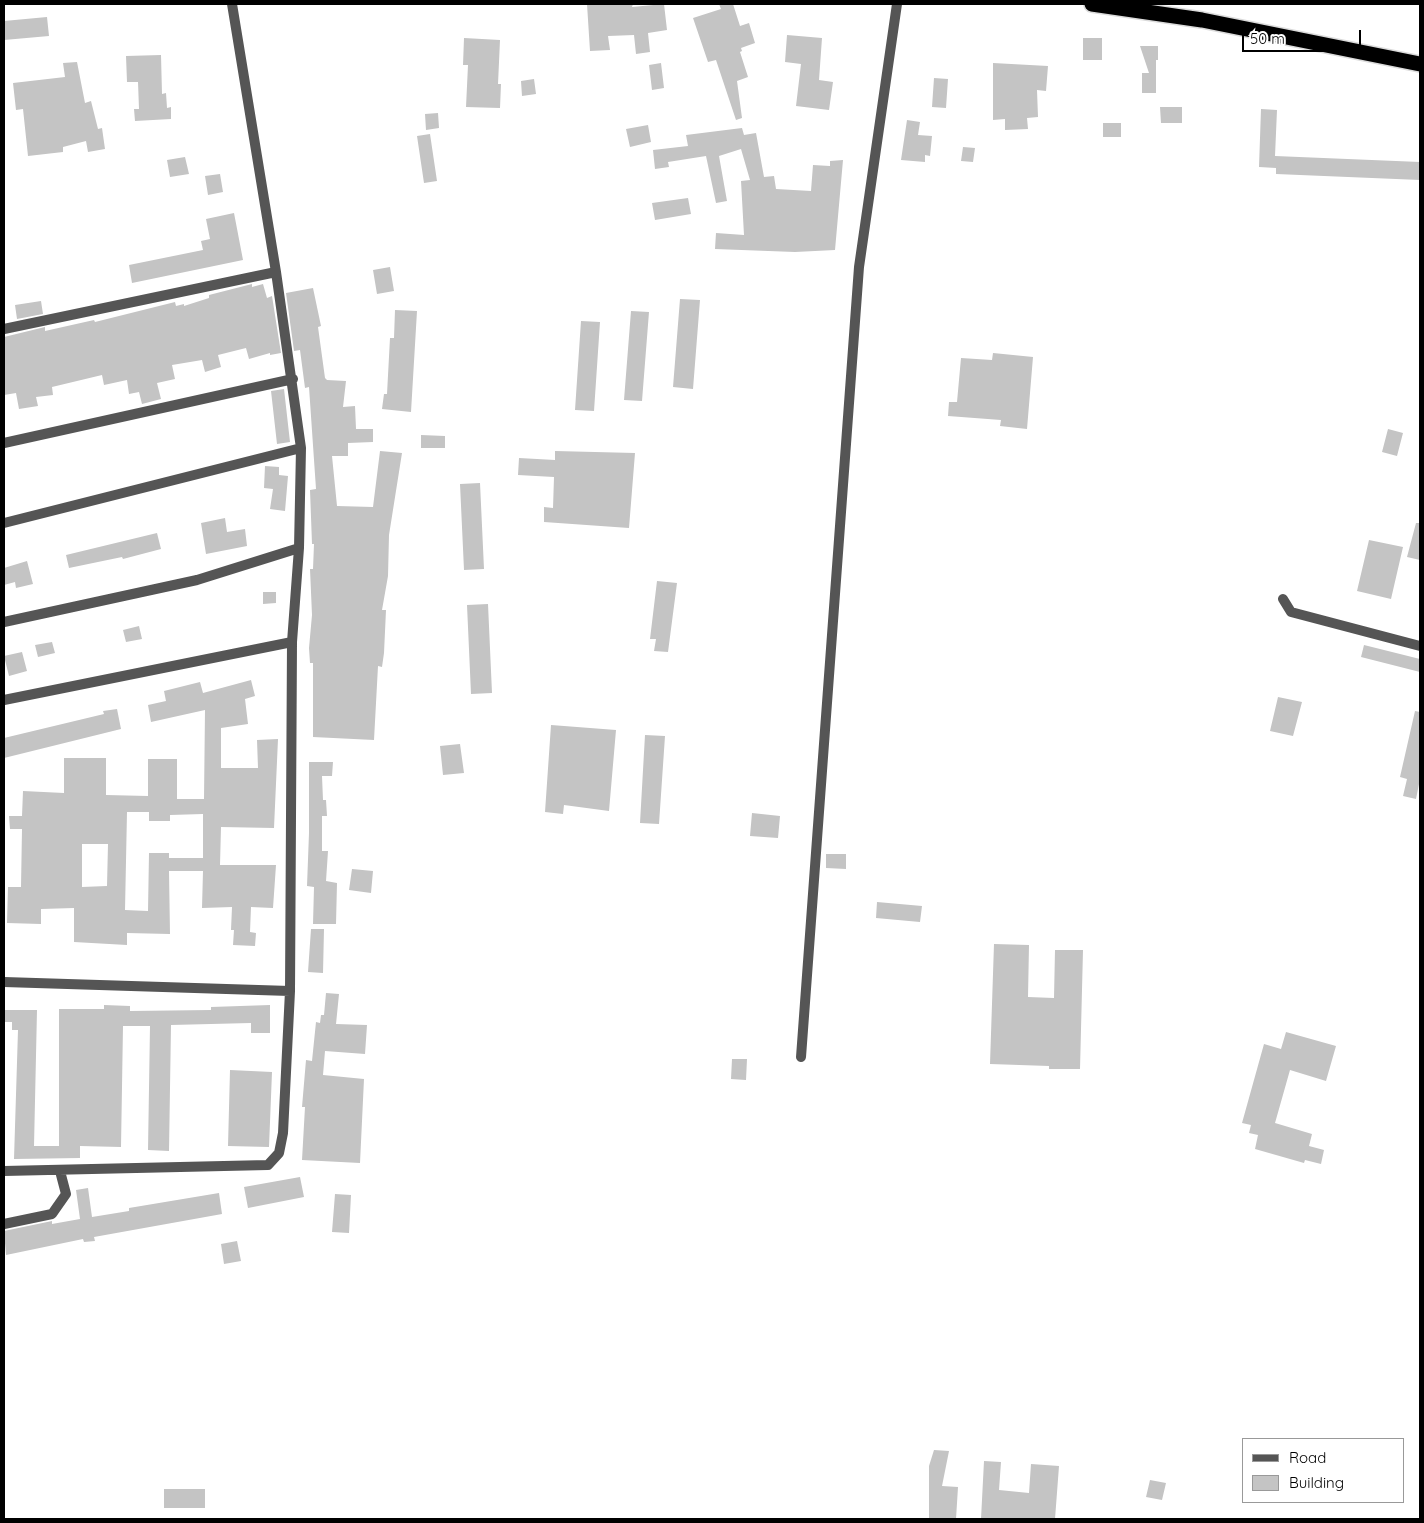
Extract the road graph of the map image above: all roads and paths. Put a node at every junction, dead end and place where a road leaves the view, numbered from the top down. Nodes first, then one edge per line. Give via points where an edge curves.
1 (232, 4) edge
2 (898, 4) edge
3 (1092, 4) edge
4 (1420, 64) edge
5 (276, 272) junction
6 (4, 328) edge
7 (293, 379) junction
8 (4, 443) edge
9 (301, 448) junction
10 (4, 523) edge
11 (299, 548) junction
12 (1283, 599) dead end
13 (4, 622) edge
14 (292, 642) junction
15 (1420, 646) edge
16 (4, 700) edge
17 (4, 982) edge
18 (290, 991) junction
19 (801, 1057) dead end
20 (4, 1171) edge
21 (60, 1171) junction
22 (4, 1224) edge

1 - 5 street
2 - 19 street via 859,268
3 - 4 highway via 1202,20
5 - 6 street
5 - 7 street
7 - 8 street
7 - 9 street
9 - 10 street
9 - 11 street
11 - 13 street via 196,580
11 - 14 street
12 - 15 street via 1292,612
14 - 16 street
14 - 18 street
17 - 18 street
18 - 21 street via 283,1133 279,1153 268,1165
20 - 21 street
21 - 22 street via 66,1194 52,1214

